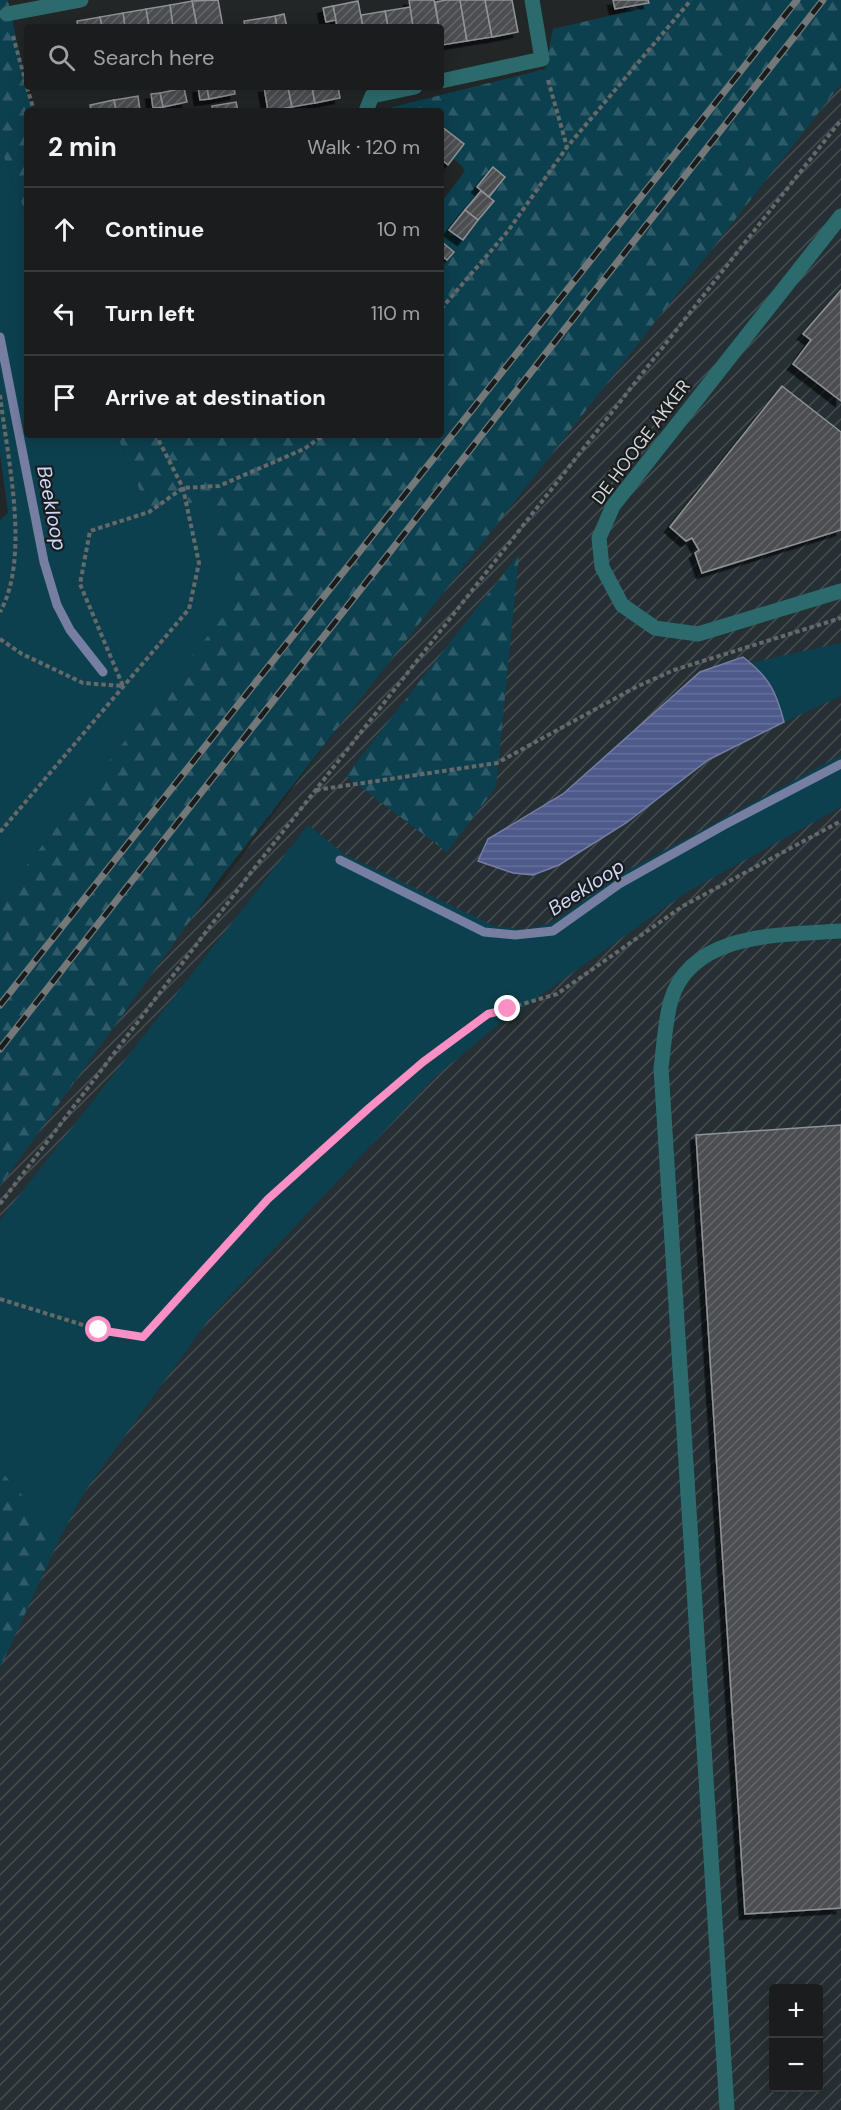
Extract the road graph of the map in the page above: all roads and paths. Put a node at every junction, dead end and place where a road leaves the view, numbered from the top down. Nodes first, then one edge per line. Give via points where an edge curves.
1 (81, 0) edge
2 (532, 0) edge
3 (692, 0) edge
4 (7, 14) joint
5 (542, 59) junction
6 (24, 76) edge
7 (444, 80) edge
8 (28, 90) edge
9 (401, 90) edge
10 (33, 108) edge
11 (367, 108) edge
12 (841, 120) edge
13 (567, 147) junction
14 (841, 216) edge
15 (444, 306) edge
16 (0, 395) edge
17 (158, 438) edge
18 (320, 438) edge
19 (183, 488) junction
20 (841, 591) edge
21 (0, 612) edge
22 (841, 618) edge
23 (0, 639) edge
24 (123, 686) junction
25 (315, 790) junction
26 (841, 821) edge
27 (0, 832) edge
28 (841, 931) edge
29 (0, 1204) edge
30 (0, 1299) edge
31 (727, 2110) edge

1 - 4 street
2 - 5 street
3 - 13 path
4 - 6 path
5 - 7 street
5 - 13 path
8 - 10 path
9 - 11 street via 372,96
12 - 25 path
13 - 15 path via 508,231
14 - 20 street, DE HOOGE AKKER via 613,506 599,538 602,567 621,605 655,628 698,634
16 - 21 path via 17,546
17 - 19 path
18 - 19 path via 219,486
19 - 24 path via 199,563 189,609
19 - 24 path via 149,512 90,531 80,585
22 - 25 path via 674,670 497,763
23 - 24 path via 83,684
24 - 27 path
25 - 29 path
26 - 30 path via 683,906 556,994 488,1014 471,1026 414,1070 268,1199 143,1337 99,1330
28 - 31 street via 769,936 718,948 686,971 671,1000 661,1068

